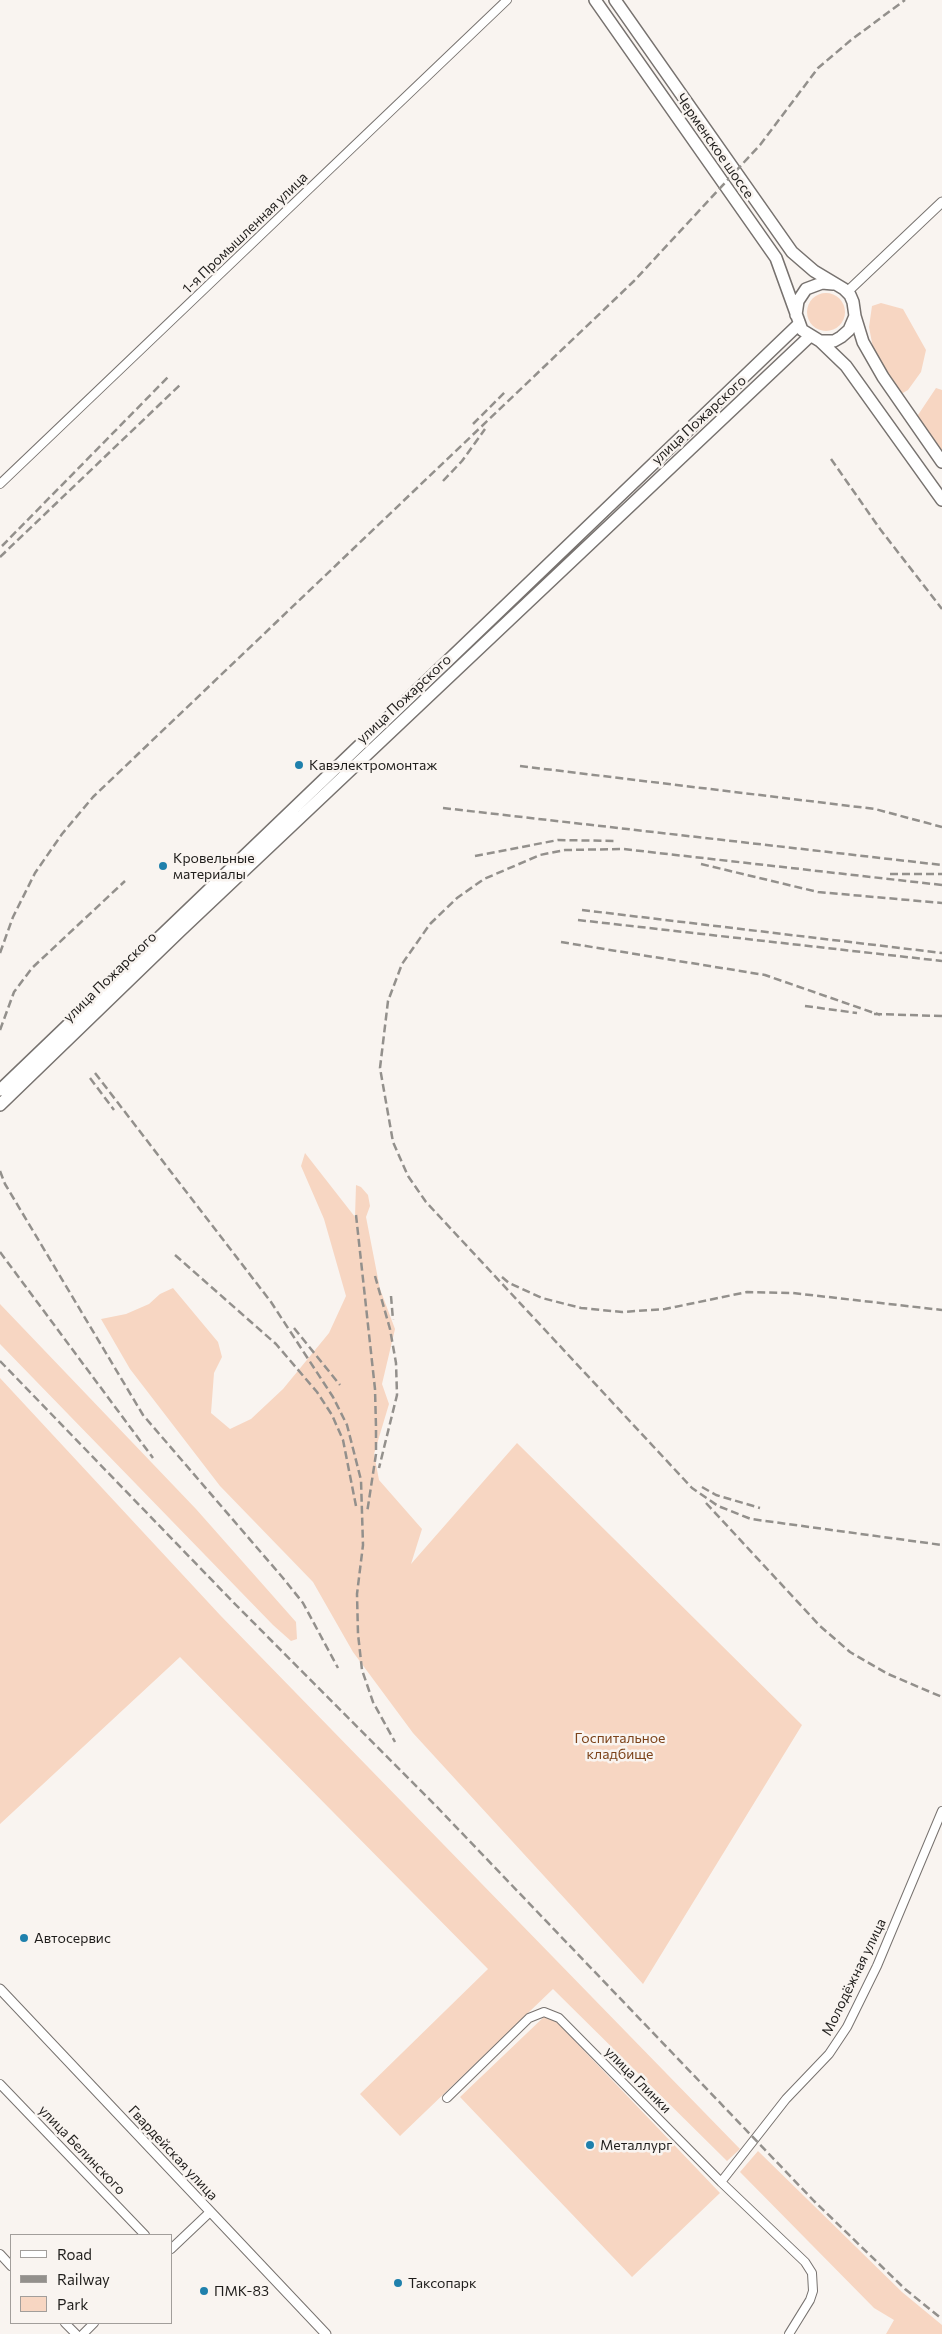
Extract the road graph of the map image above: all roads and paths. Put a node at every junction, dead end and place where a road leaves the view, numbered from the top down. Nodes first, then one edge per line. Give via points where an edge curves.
1 (507, 0) edge
2 (595, 0) edge
3 (616, 0) edge
4 (942, 202) edge
5 (843, 289) junction
6 (855, 316) junction
7 (798, 321) junction
8 (815, 339) junction
9 (942, 462) edge
10 (0, 484) edge
11 (942, 500) edge
12 (175, 928) junction
13 (0, 1090) edge
14 (0, 1105) edge
15 (942, 1811) edge
16 (0, 1989) edge
17 (0, 2084) edge
18 (447, 2098) dead end
19 (721, 2182) junction
20 (210, 2212) junction
21 (144, 2234) edge
22 (172, 2248) edge
23 (0, 2254) edge
24 (10, 2265) edge
25 (66, 2324) edge
26 (93, 2324) edge
27 (76, 2334) edge
28 (83, 2334) edge
29 (326, 2334) edge
30 (789, 2334) edge

1 - 10 street, 1-я Промышленная улица
2 - 7 main road, Черменское шоссе via 776,258
3 - 5 main road, Черменское шоссе via 792,252
4 - 5 street
5 - 6 main road via 853,302
5 - 7 main road via 822,283 806,289 798,301
6 - 8 main road via 849,330 841,337 834,341
6 - 9 main road via 863,342 883,377
7 - 8 main road, Черменское шоссе via 802,330
7 - 12 main road, улица Пожарского
8 - 11 main road, Черменское шоссе via 846,366
8 - 12 main road, улица Пожарского
12 - 13 main road, улица Пожарского
12 - 14 main road, улица Пожарского
15 - 19 street, Молодёжная улица via 877,1966 847,2027 829,2054 786,2099
16 - 20 street, Гвардейская улица
17 - 21 street, улица Белинского
18 - 19 street, улица Глинки via 529,2018 551,2013
19 - 30 street, улица Глинки via 805,2262 812,2273 810,2300
20 - 22 street
20 - 29 street, Гвардейская улица
23 - 24 street
25 - 27 street
26 - 28 street

